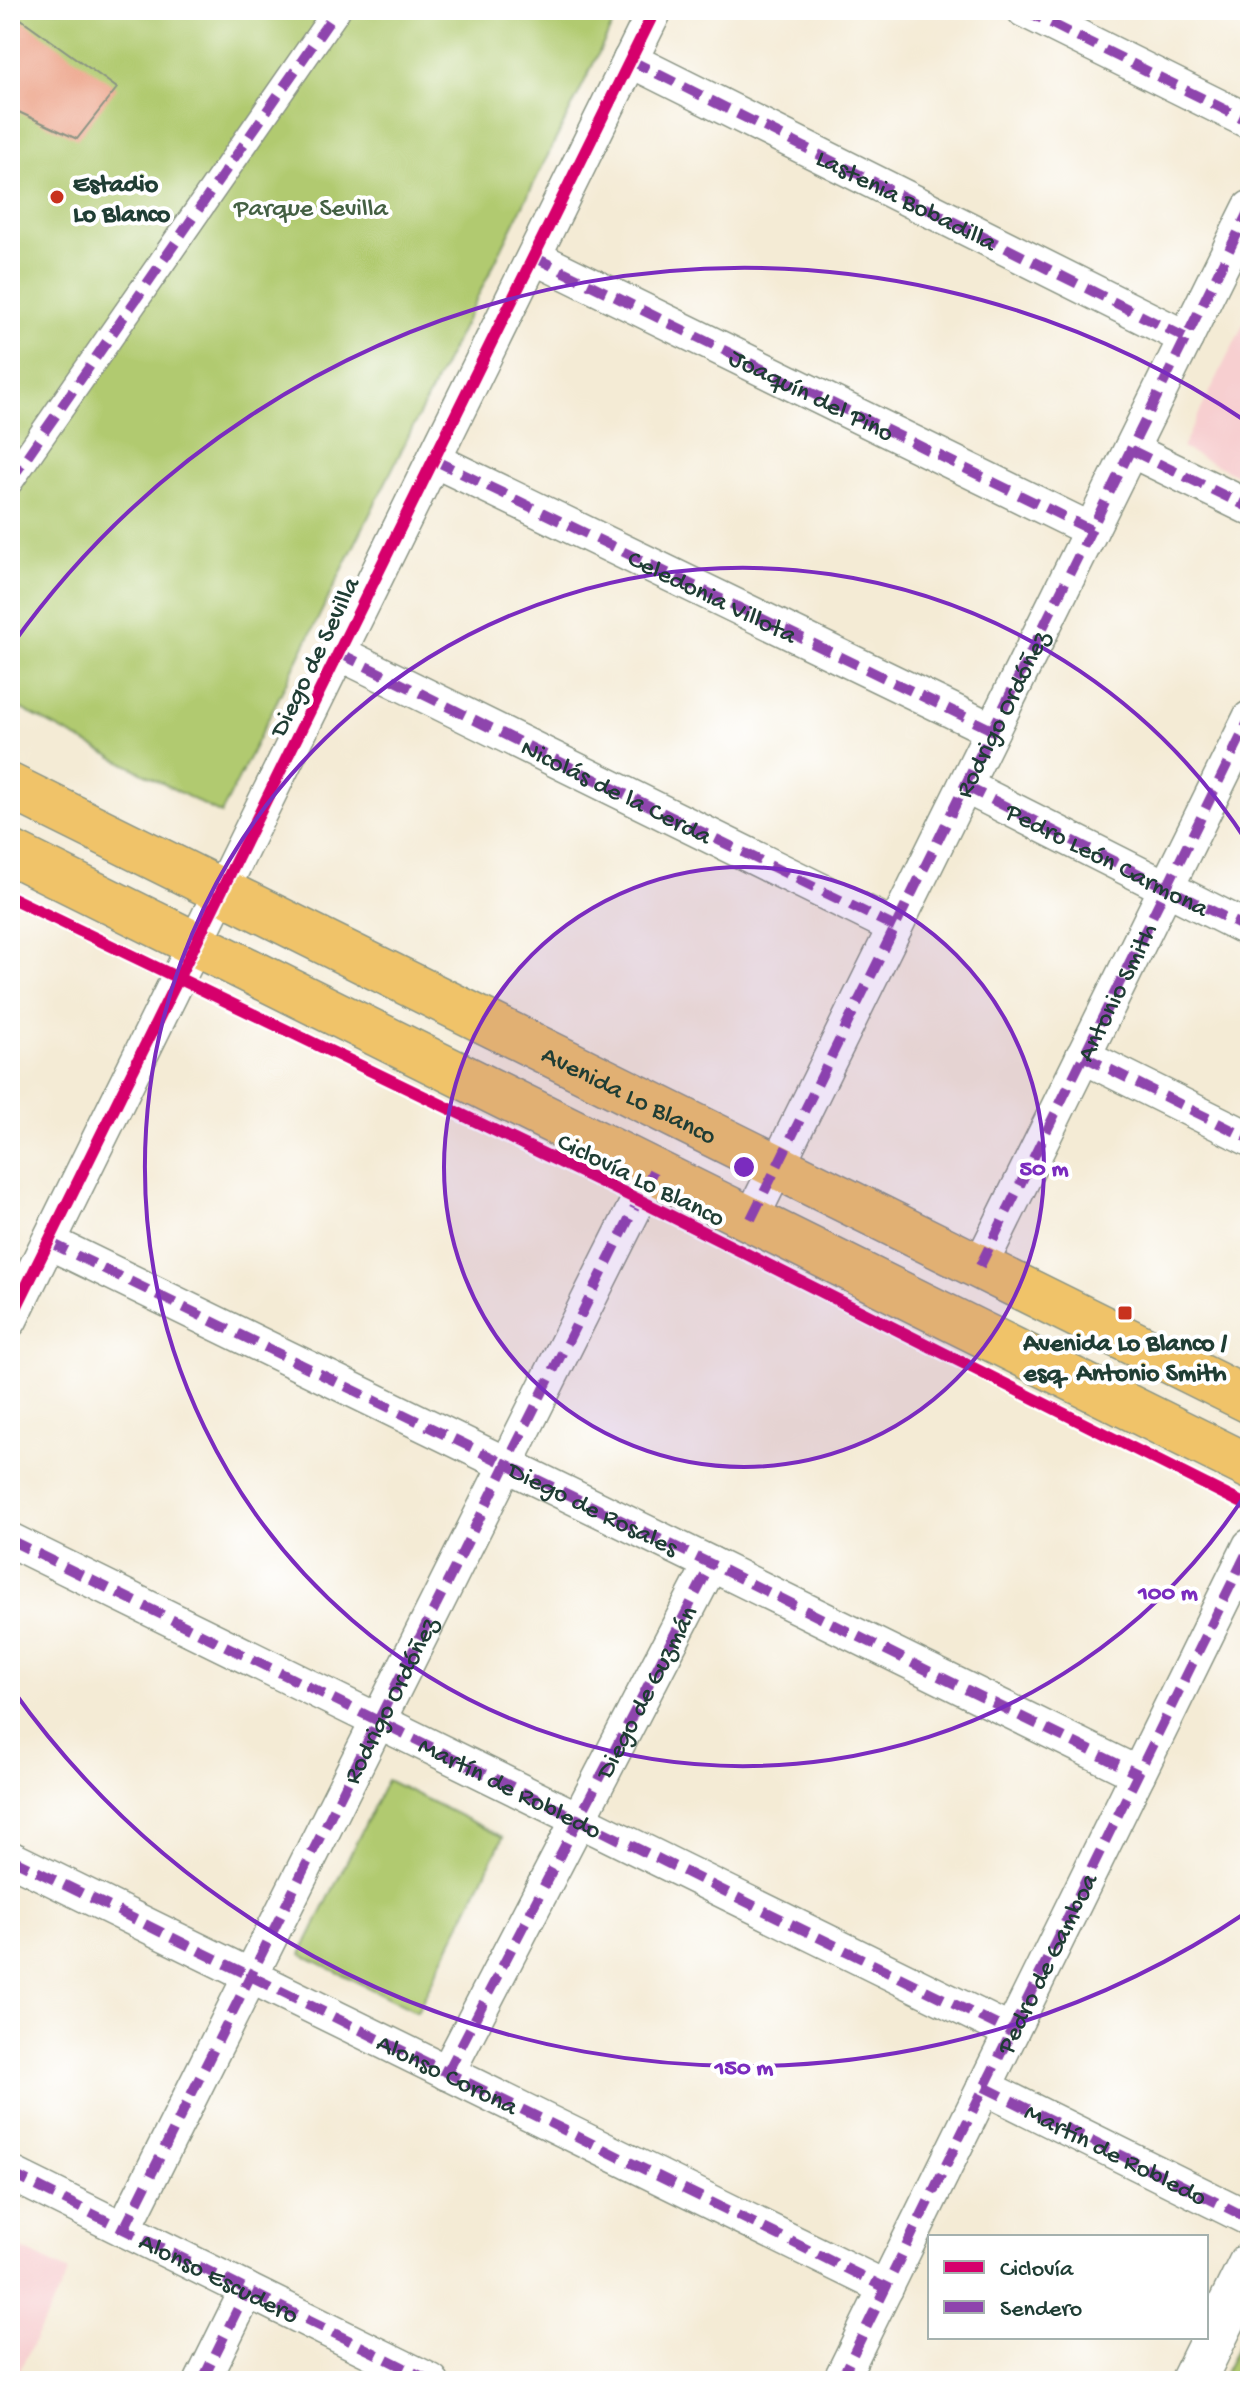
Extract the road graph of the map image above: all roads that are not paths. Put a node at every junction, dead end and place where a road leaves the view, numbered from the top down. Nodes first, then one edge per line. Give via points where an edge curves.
1 (337, 10) edge
2 (655, 10) edge
3 (1024, 10) edge
4 (630, 60) junction
5 (1250, 122) edge
6 (1250, 208) edge
7 (534, 257) junction
8 (1186, 338) junction
9 (1131, 450) junction
10 (434, 460) junction
11 (10, 481) edge
12 (1250, 508) edge
13 (1091, 530) junction
14 (339, 653) junction
15 (1250, 718) edge
16 (992, 730) junction
17 (10, 786) edge
18 (965, 786) junction
19 (10, 852) edge
20 (1166, 888) junction
21 (222, 890) junction
22 (895, 927) junction
23 (1250, 930) edge
24 (195, 944) junction
25 (1083, 1056) junction
26 (1250, 1139) edge
27 (777, 1166) junction
28 (653, 1171) junction
29 (751, 1219) junction
30 (49, 1242) junction
31 (980, 1266) junction
32 (10, 1320) edge
33 (1250, 1401) edge
34 (506, 1466) junction
35 (1250, 1467) edge
36 (10, 1540) edge
37 (1250, 1546) edge
38 (711, 1564) junction
39 (378, 1721) junction
40 (1138, 1774) junction
41 (578, 1820) junction
42 (10, 1858) edge
43 (250, 1976) junction
44 (1011, 2032) junction
45 (447, 2073) junction
46 (984, 2087) junction
47 (10, 2173) edge
48 (1250, 2219) edge
49 (124, 2229) junction
50 (1250, 2265) edge
51 (886, 2288) junction
52 (247, 2290) junction
53 (202, 2381) edge
54 (431, 2381) edge
55 (840, 2381) edge
56 (1193, 2381) edge

1 - 11 street
2 - 4 street, Diego de Sevilla
3 - 5 street
4 - 7 street, Diego de Sevilla
4 - 8 street, Lastenia Bobadilla
6 - 8 street, Rodrigo Ordóñez
7 - 10 street, Diego de Sevilla
7 - 13 street, Joaquín del Pino
8 - 9 street, Rodrigo Ordóñez
9 - 12 street
9 - 13 street, Rodrigo Ordóñez
10 - 14 street, Diego de Sevilla
10 - 16 street, Celedonia Villota
13 - 16 street, Rodrigo Ordóñez
14 - 21 street, Diego de Sevilla
14 - 22 street, Nicolás de la Cerda
15 - 20 street, Antonio Smith
16 - 18 street, Rodrigo Ordóñez
17 - 21 main road, Avenida Lo Blanco
18 - 20 street, Pedro León Carmona
18 - 22 street, Rodrigo Ordóñez
19 - 24 main road
20 - 23 street, Pedro León Carmona
20 - 25 street, Antonio Smith
21 - 24 street, Diego de Sevilla
21 - 27 main road, Avenida Lo Blanco
22 - 27 street, Rodrigo Ordóñez
24 - 28 main road
24 - 30 street, Diego de Sevilla
25 - 26 street
25 - 31 street, Antonio Smith
27 - 29 street, Rodrigo Ordóñez
27 - 31 main road, Avenida Lo Blanco
28 - 29 main road
28 - 34 street, Rodrigo Ordóñez
29 - 35 main road
30 - 32 street, Diego de Sevilla
30 - 34 street, Diego de Rosales
31 - 33 main road, Avenida Lo Blanco
34 - 38 street, Diego de Rosales
34 - 39 street, Rodrigo Ordóñez
36 - 39 street, Martín de Robledo
37 - 40 street, Pedro de Gamboa
38 - 40 street, Diego de Rosales
38 - 41 street, Diego de Guzmán
39 - 41 street, Martín de Robledo
39 - 43 street, Rodrigo Ordóñez
40 - 44 street, Pedro de Gamboa
41 - 44 street, Martín de Robledo
41 - 45 street, Diego de Guzmán
42 - 43 street, Alonso Corona
43 - 45 street, Alonso Corona
43 - 49 street, Rodrigo Ordóñez
44 - 46 street, Pedro de Gamboa
45 - 51 street, Alonso Corona
46 - 48 street, Martín de Robledo
46 - 51 street, Pedro de Gamboa
47 - 49 street, Alonso Escudero
49 - 52 street, Alonso Escudero
50 - 56 street
51 - 55 street, Pedro de Gamboa
52 - 53 street
52 - 54 street, Alonso Escudero

